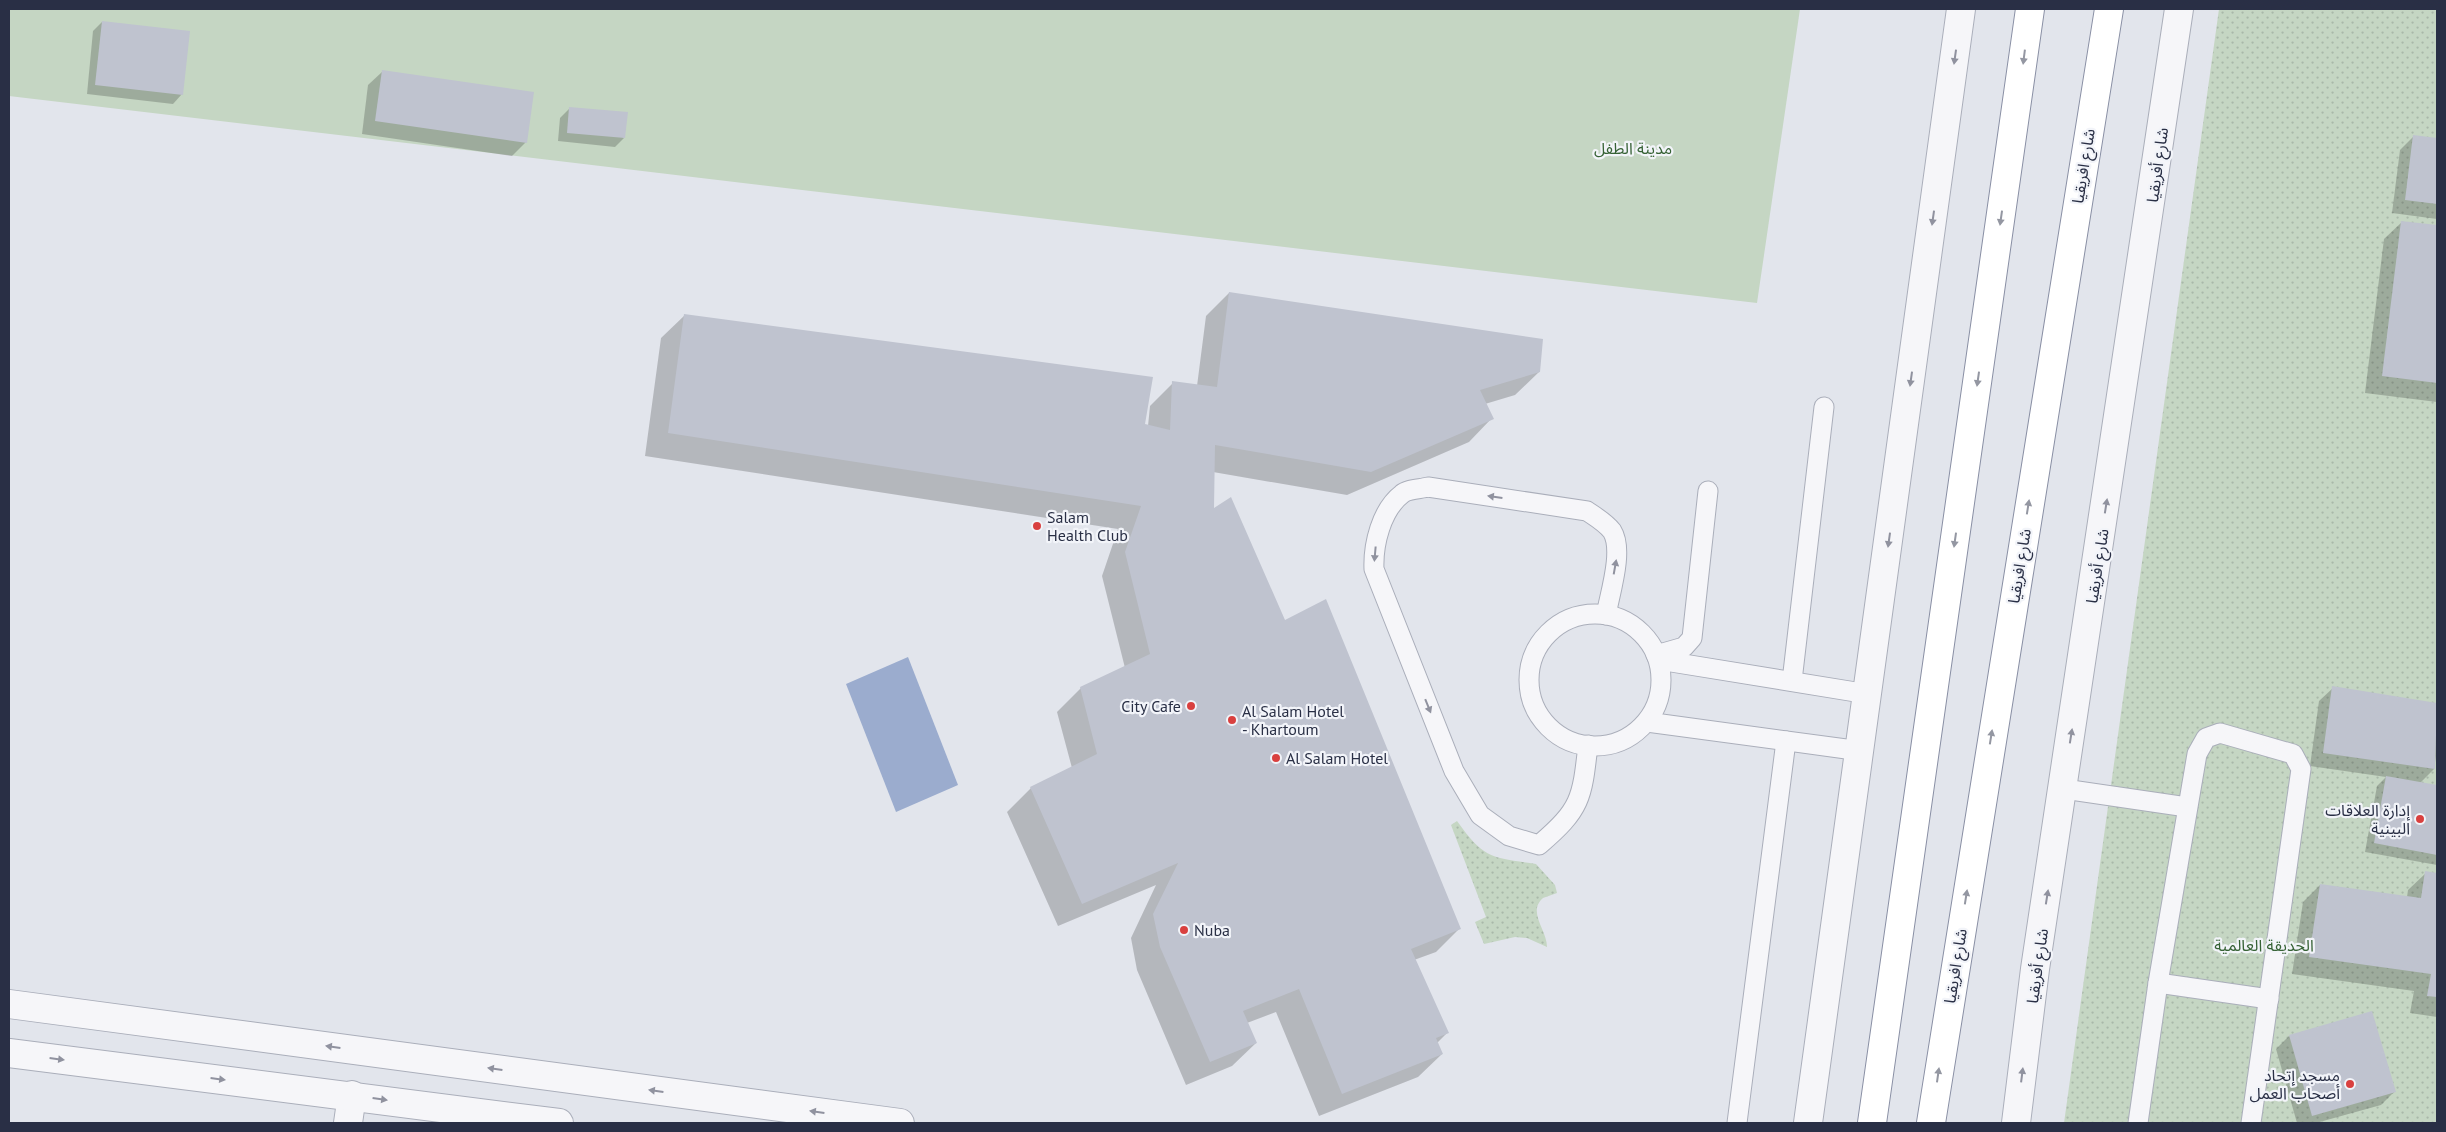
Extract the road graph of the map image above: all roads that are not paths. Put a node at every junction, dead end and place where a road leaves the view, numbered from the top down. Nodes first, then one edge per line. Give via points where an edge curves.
1 (1961, 9) edge
2 (2030, 9) edge
3 (2109, 9) edge
4 (2179, 9) edge
5 (1824, 408) dead end
6 (1708, 491) dead end
7 (1606, 615) junction
8 (1657, 658) junction
9 (1792, 681) junction
10 (1868, 694) junction
11 (1646, 722) junction
12 (1786, 741) junction
13 (1588, 745) junction
14 (1861, 751) junction
15 (2064, 789) junction
16 (2187, 807) junction
17 (2158, 983) junction
18 (2269, 999) junction
19 (9, 1004) edge
20 (9, 1053) edge
21 (352, 1096) junction
22 (348, 1123) edge
23 (559, 1123) edge
24 (900, 1123) edge
25 (1737, 1123) edge
26 (1808, 1123) edge
27 (1872, 1123) edge
28 (1932, 1123) edge
29 (2016, 1123) edge
30 (2138, 1123) edge
31 (2251, 1123) edge

1 -> 10 street
2 -> 27 highway
28 -> 3 highway, شارع افريقيا
15 -> 4 street, شارع أفريقيا
5 - 9 lane
6 - 8 lane via 1692,638 1684,646
7 - 8 lane via 1633,625 1649,640
7 - 13 lane via 1570,618 1552,630 1538,647 1530,666 1530,688 1536,709 1549,727 1567,739
7 -> 13 lane via 1618,548 1612,532 1588,512 1428,487 1403,492 1388,512 1373,552 1374,569 1454,771 1480,815 1509,836 1539,845 1578,804
8 - 9 lane
8 - 11 lane via 1662,681 1657,703
9 - 10 lane
10 - 14 street
11 - 12 lane
11 - 13 lane via 1630,736 1610,744
12 - 14 lane
12 - 25 lane
14 - 26 street
15 - 16 lane
29 -> 15 street, شارع أفريقيا
16 - 17 lane
16 - 18 lane via 2197,754 2206,738 2220,733 2293,754 2299,762 2301,769
17 - 18 lane
17 - 30 lane
18 - 31 lane
24 -> 19 street
20 -> 21 street
21 - 22 street
21 -> 23 street

